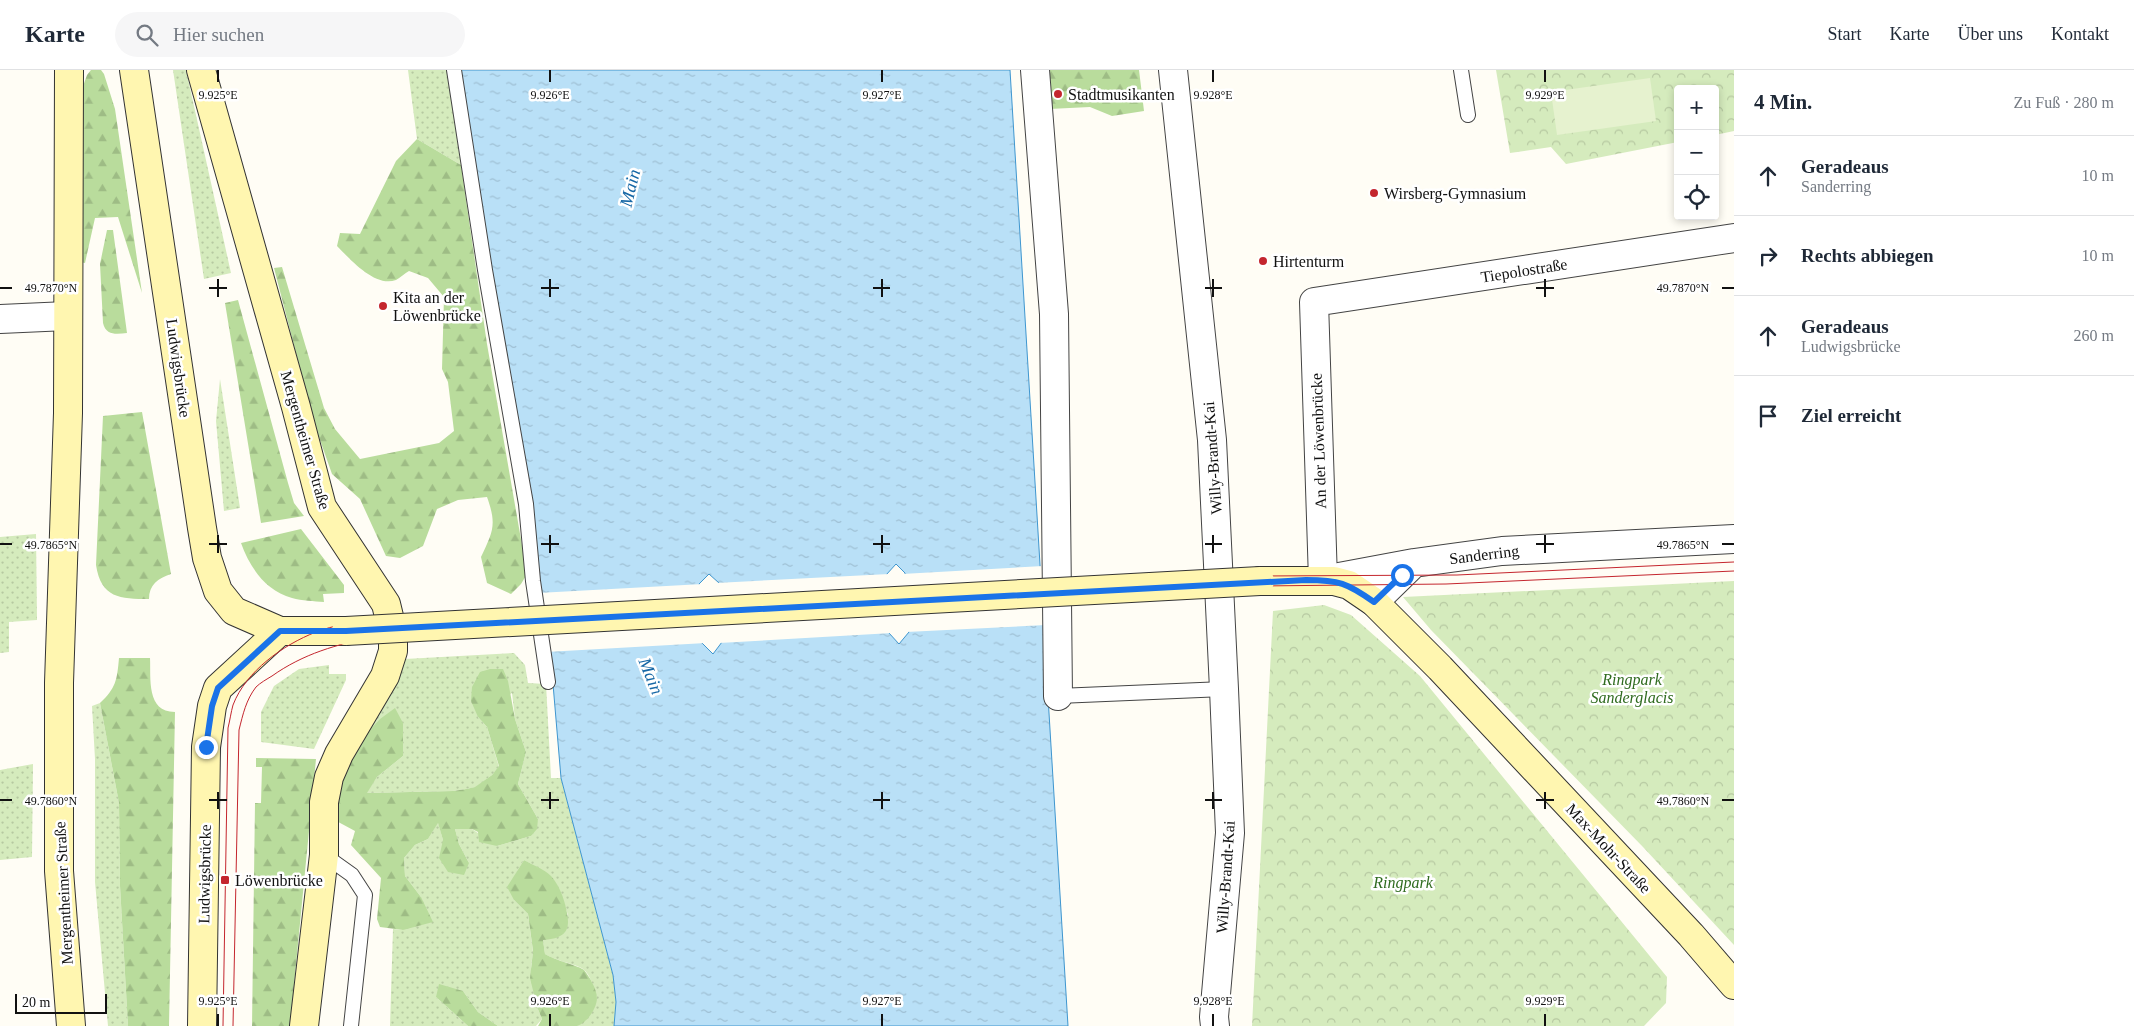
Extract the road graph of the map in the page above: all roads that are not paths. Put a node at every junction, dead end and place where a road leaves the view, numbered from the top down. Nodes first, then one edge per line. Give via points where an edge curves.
1 (70, 70) edge
2 (134, 70) edge
3 (201, 70) edge
4 (454, 70) edge
5 (1035, 70) edge
6 (1173, 70) edge
7 (1460, 70) edge
8 (1468, 115) dead end
9 (1734, 238) edge
10 (1314, 302) joint
11 (68, 316) junction
12 (0, 319) edge
13 (1734, 539) edge
14 (1414, 563) junction
15 (1323, 580) junction
16 (1374, 602) junction
17 (280, 631) junction
18 (548, 682) dead end
19 (1224, 689) junction
20 (1058, 696) joint
21 (324, 855) junction
22 (1734, 985) edge
23 (71, 1026) edge
24 (202, 1026) edge
25 (304, 1026) edge
26 (350, 1026) edge
27 (1215, 1026) edge

1 - 11 main road, Mergentheimer Straße
2 - 17 main road, Ludwigsbrücke via 207,558 218,591 234,611
3 - 21 main road, Mergentheimer Straße via 322,507 386,604 393,633 393,651 385,676 329,777 324,802
4 - 18 lane via 526,504
5 - 20 street via 1054,314
6 - 19 street, Willy-Brandt-Kai via 1212,440
7 - 8 lane
9 - 10 street, Tiepolostraße
10 - 15 street, An der Löwenbrücke
11 - 12 street
11 - 23 main road, Mergentheimer Straße via 59,871
13 - 14 street, Sanderring via 1502,551
14 - 15 street, Sanderring
14 - 16 street
15 - 16 main road, Ludwigsbrücke via 1349,585
15 - 17 main road, Ludwigsbrücke, bridge via 346,631
16 - 22 main road, Max-Mohr-Straße via 1691,935
17 - 24 main road, Ludwigsbrücke via 218,688 212,706 206,753
19 - 20 lane
19 - 27 street, Willy-Brandt-Kai via 1230,833
21 - 25 main road, Mergentheimer Straße
21 - 26 lane via 352,875 365,895

